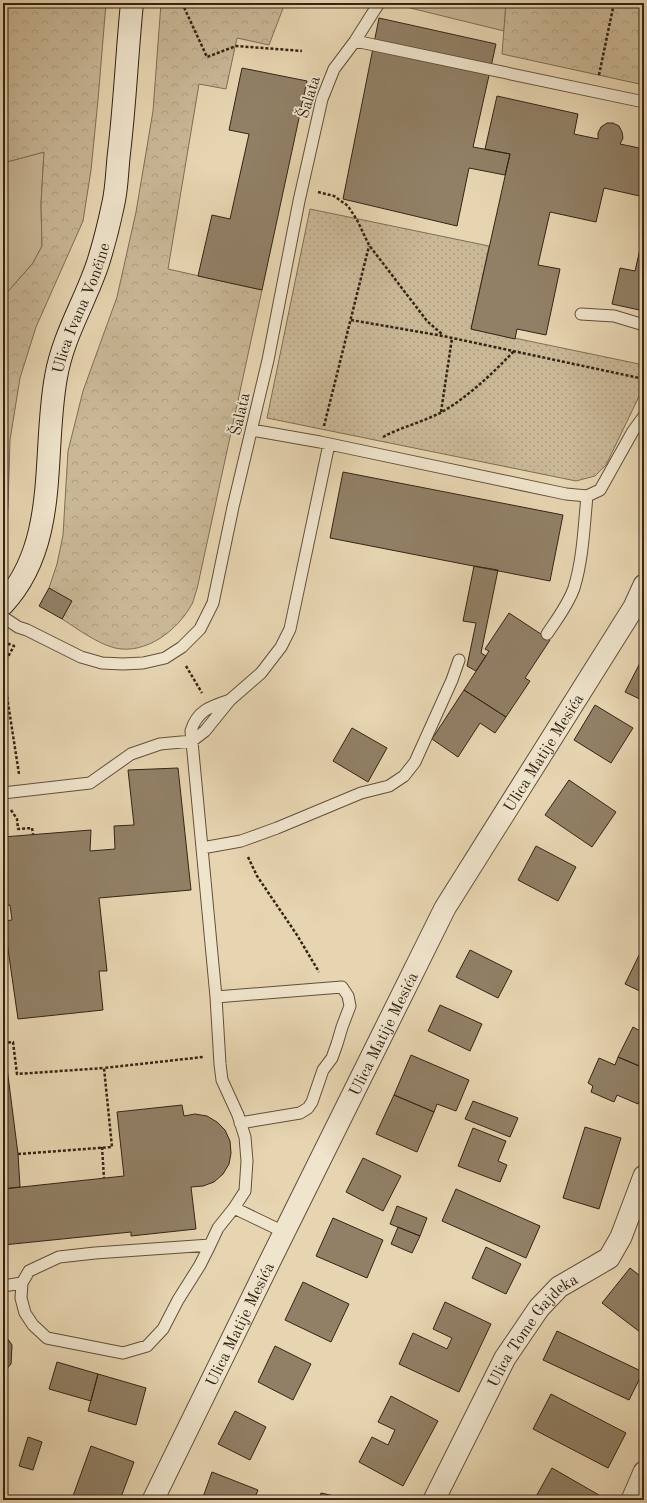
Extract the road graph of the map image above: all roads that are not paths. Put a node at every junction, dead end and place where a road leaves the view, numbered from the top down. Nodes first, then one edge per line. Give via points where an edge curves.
1 (132, 3) edge
2 (379, 3) edge
3 (355, 41) junction
4 (644, 102) edge
5 (581, 314) dead end
6 (644, 325) edge
7 (644, 416) edge
8 (252, 430) junction
9 (325, 443) junction
10 (587, 496) junction
11 (644, 586) edge
12 (3, 604) edge
13 (3, 617) edge
14 (547, 634) dead end
15 (459, 660) dead end
16 (230, 700) junction
17 (192, 741) junction
18 (3, 793) edge
19 (202, 848) junction
20 (216, 997) junction
21 (240, 1123) junction
22 (644, 1176) edge
23 (234, 1208) junction
24 (284, 1232) junction
25 (210, 1245) junction
26 (22, 1283) junction
27 (3, 1286) edge
28 (644, 1472) edge
29 (153, 1500) edge
30 (434, 1500) edge
31 (632, 1500) edge

1 - 12 main road, Ulica Ivana Vončine via 114,203 98,263 59,361 42,526 23,577
2 - 3 lane, Šalata
3 - 4 lane
3 - 8 lane, Šalata via 334,69 322,98
5 - 6 lane via 614,316
7 - 10 lane via 600,490
8 - 9 lane
8 - 13 lane, Šalata via 213,603 200,629 177,650 165,658 143,663 102,663 81,657 18,627
9 - 10 lane via 566,494
9 - 16 lane via 290,629 281,647 261,673
10 - 14 lane via 581,554 574,588 564,610
11 - 24 street, Ulica Matije Mesića via 634,607 444,908
15 - 19 lane via 415,762 404,776 389,786 361,793 241,841
16 - 17 lane via 205,731
16 - 17 lane via 210,707 193,722
17 - 18 lane via 160,744 131,754 90,783
17 - 19 lane
19 - 20 lane
20 - 21 lane via 222,1080
20 - 21 lane via 342,987 348,996 350,1006 332,1058 323,1070 308,1108 300,1113
21 - 23 lane via 245,1137 247,1162 245,1191
22 - 30 street, Ulica Tome Gajdeka via 621,1237 609,1258 559,1287 538,1308 505,1358
23 - 24 lane
23 - 25 lane via 218,1228
24 - 29 street, Ulica Matije Mesića
25 - 26 lane via 95,1252 60,1257 29,1271
25 - 26 lane via 163,1330 147,1346 123,1353 47,1338 33,1325 25,1312
26 - 27 lane
28 - 31 street

